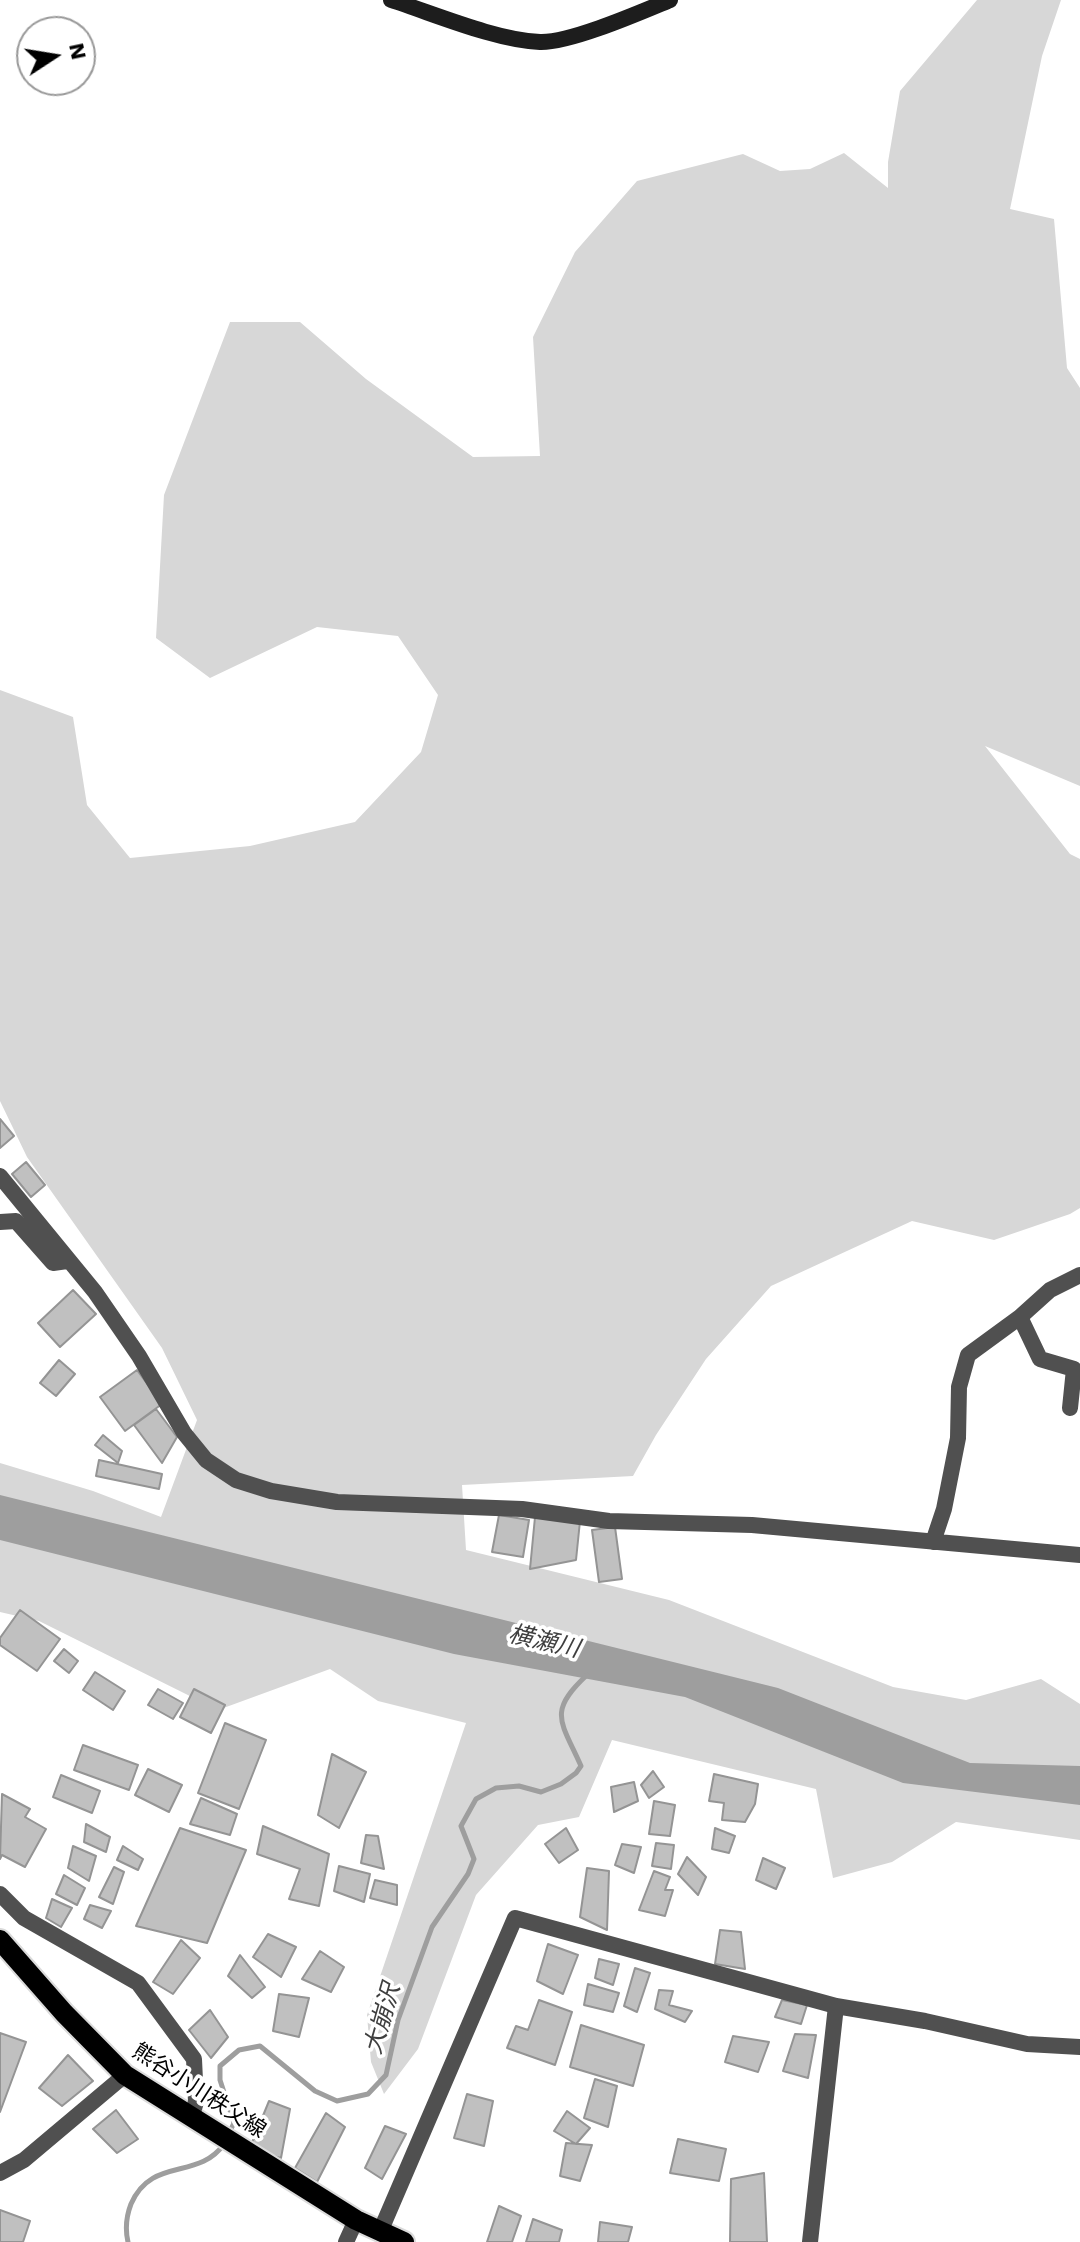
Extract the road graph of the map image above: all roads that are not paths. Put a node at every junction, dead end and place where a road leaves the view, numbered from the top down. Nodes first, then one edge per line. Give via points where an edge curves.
1 (391, 0) edge
2 (670, 0) edge
3 (0, 1176) edge
4 (0, 1222) edge
5 (67, 1261) junction
6 (1080, 1275) edge
7 (1020, 1317) junction
8 (1070, 1408) dead end
9 (933, 1542) junction
10 (1080, 1555) edge
11 (0, 1894) edge
12 (0, 1940) edge
13 (836, 2006) junction
14 (1080, 2047) edge
15 (125, 2075) junction
16 (191, 2118) junction
17 (0, 2173) edge
18 (356, 2220) junction
19 (380, 2232) junction
20 (346, 2242) edge
21 (404, 2242) edge
22 (810, 2242) edge

1 - 2 street via 505,36 543,42 574,36
3 - 5 street
4 - 5 street via 16,1221 53,1263
5 - 9 street via 139,1356 184,1433 206,1460 236,1480 337,1502 522,1509 609,1521 752,1525
6 - 7 street via 1050,1290
7 - 8 street via 1040,1359 1074,1369
7 - 9 street via 968,1355 959,1387 958,1438
9 - 10 street
11 - 16 street via 24,1918 138,1983 194,2059 196,2102
12 - 15 main road, 熊谷小川秩父線
13 - 14 street via 1027,2044
13 - 19 street via 515,1918
13 - 22 street
15 - 16 main road, 熊谷小川秩父線
15 - 17 street via 24,2160
16 - 18 main road, 熊谷小川秩父線
18 - 19 main road, 熊谷小川秩父線
18 - 20 street
19 - 21 main road, 熊谷小川秩父線

